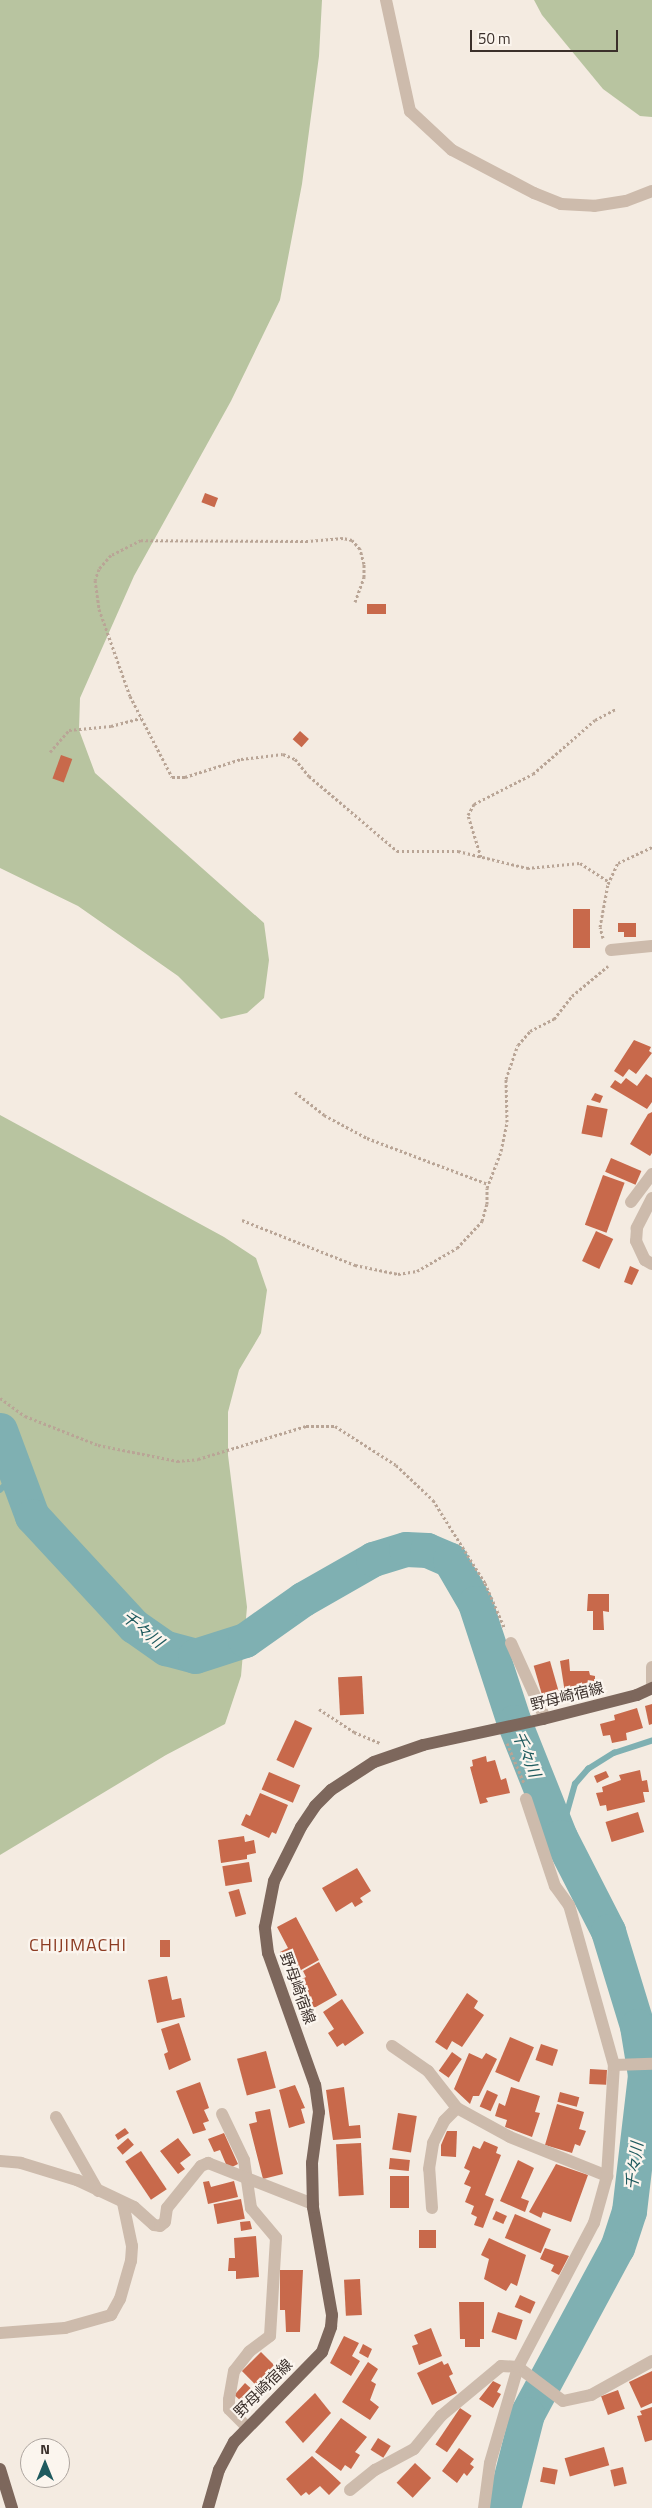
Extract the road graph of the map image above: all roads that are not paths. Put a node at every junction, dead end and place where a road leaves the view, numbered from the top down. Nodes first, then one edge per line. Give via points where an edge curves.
1 (386, 0) edge
2 (652, 191) edge
3 (652, 946) edge
4 (611, 950) road end
5 (652, 1174) edge
6 (652, 1198) edge
7 (631, 1202) dead end
8 (652, 1264) edge
9 (511, 1643) road end
10 (652, 1667) edge
11 (652, 1683) edge
12 (652, 1688) edge
13 (544, 1719) junction
14 (526, 1799) road end
15 (392, 2046) dead end
16 (652, 2064) edge
17 (619, 2066) junction
18 (457, 2108) junction
19 (222, 2114) dead end
20 (56, 2117) dead end
21 (0, 2160) edge
22 (607, 2176) junction
23 (246, 2179) junction
24 (98, 2191) junction
25 (123, 2203) junction
26 (313, 2204) junction
27 (432, 2208) dead end
28 (0, 2333) edge
29 (652, 2362) edge
30 (518, 2367) junction
31 (247, 2427) junction
32 (0, 2469) edge
33 (350, 2490) dead end
34 (12, 2508) edge
35 (208, 2508) edge
36 (484, 2508) edge

1 - 2 street via 410,110 452,150 561,204 594,206 626,201
3 - 4 street
5 - 7 street
6 - 8 street via 638,1228 636,1241 645,1260
9 - 13 street
10 - 11 street
12 - 13 main road, 野母崎宿線 via 637,1695
13 - 26 main road, 野母崎宿線 via 423,1744 374,1762 348,1778 315,1806 281,1867 266,1910 268,1953 315,2085 319,2112 312,2163
14 - 17 street via 555,1886 569,1905
15 - 18 street via 428,2071
16 - 17 street
17 - 22 street
18 - 22 street via 510,2137
18 - 27 street via 444,2121 433,2143 429,2169
19 - 23 street via 244,2160
20 - 24 street
21 - 24 street via 68,2177
22 - 30 street via 594,2223
23 - 25 street via 208,2163 201,2166 167,2208 165,2222 160,2226
23 - 26 street
23 - 31 street via 251,2208 276,2238 270,2336 248,2352 234,2371 229,2400 230,2408
24 - 25 street
25 - 28 street via 132,2246 131,2260 120,2299 111,2315 65,2328
26 - 31 main road, 野母崎宿線 via 332,2315 329,2338 322,2352
29 - 30 street via 591,2396 563,2401
30 - 33 street via 496,2369 441,2416 414,2448 375,2470
30 - 36 street via 490,2463
31 - 35 main road, 野母崎宿線 via 227,2454
32 - 34 main road

